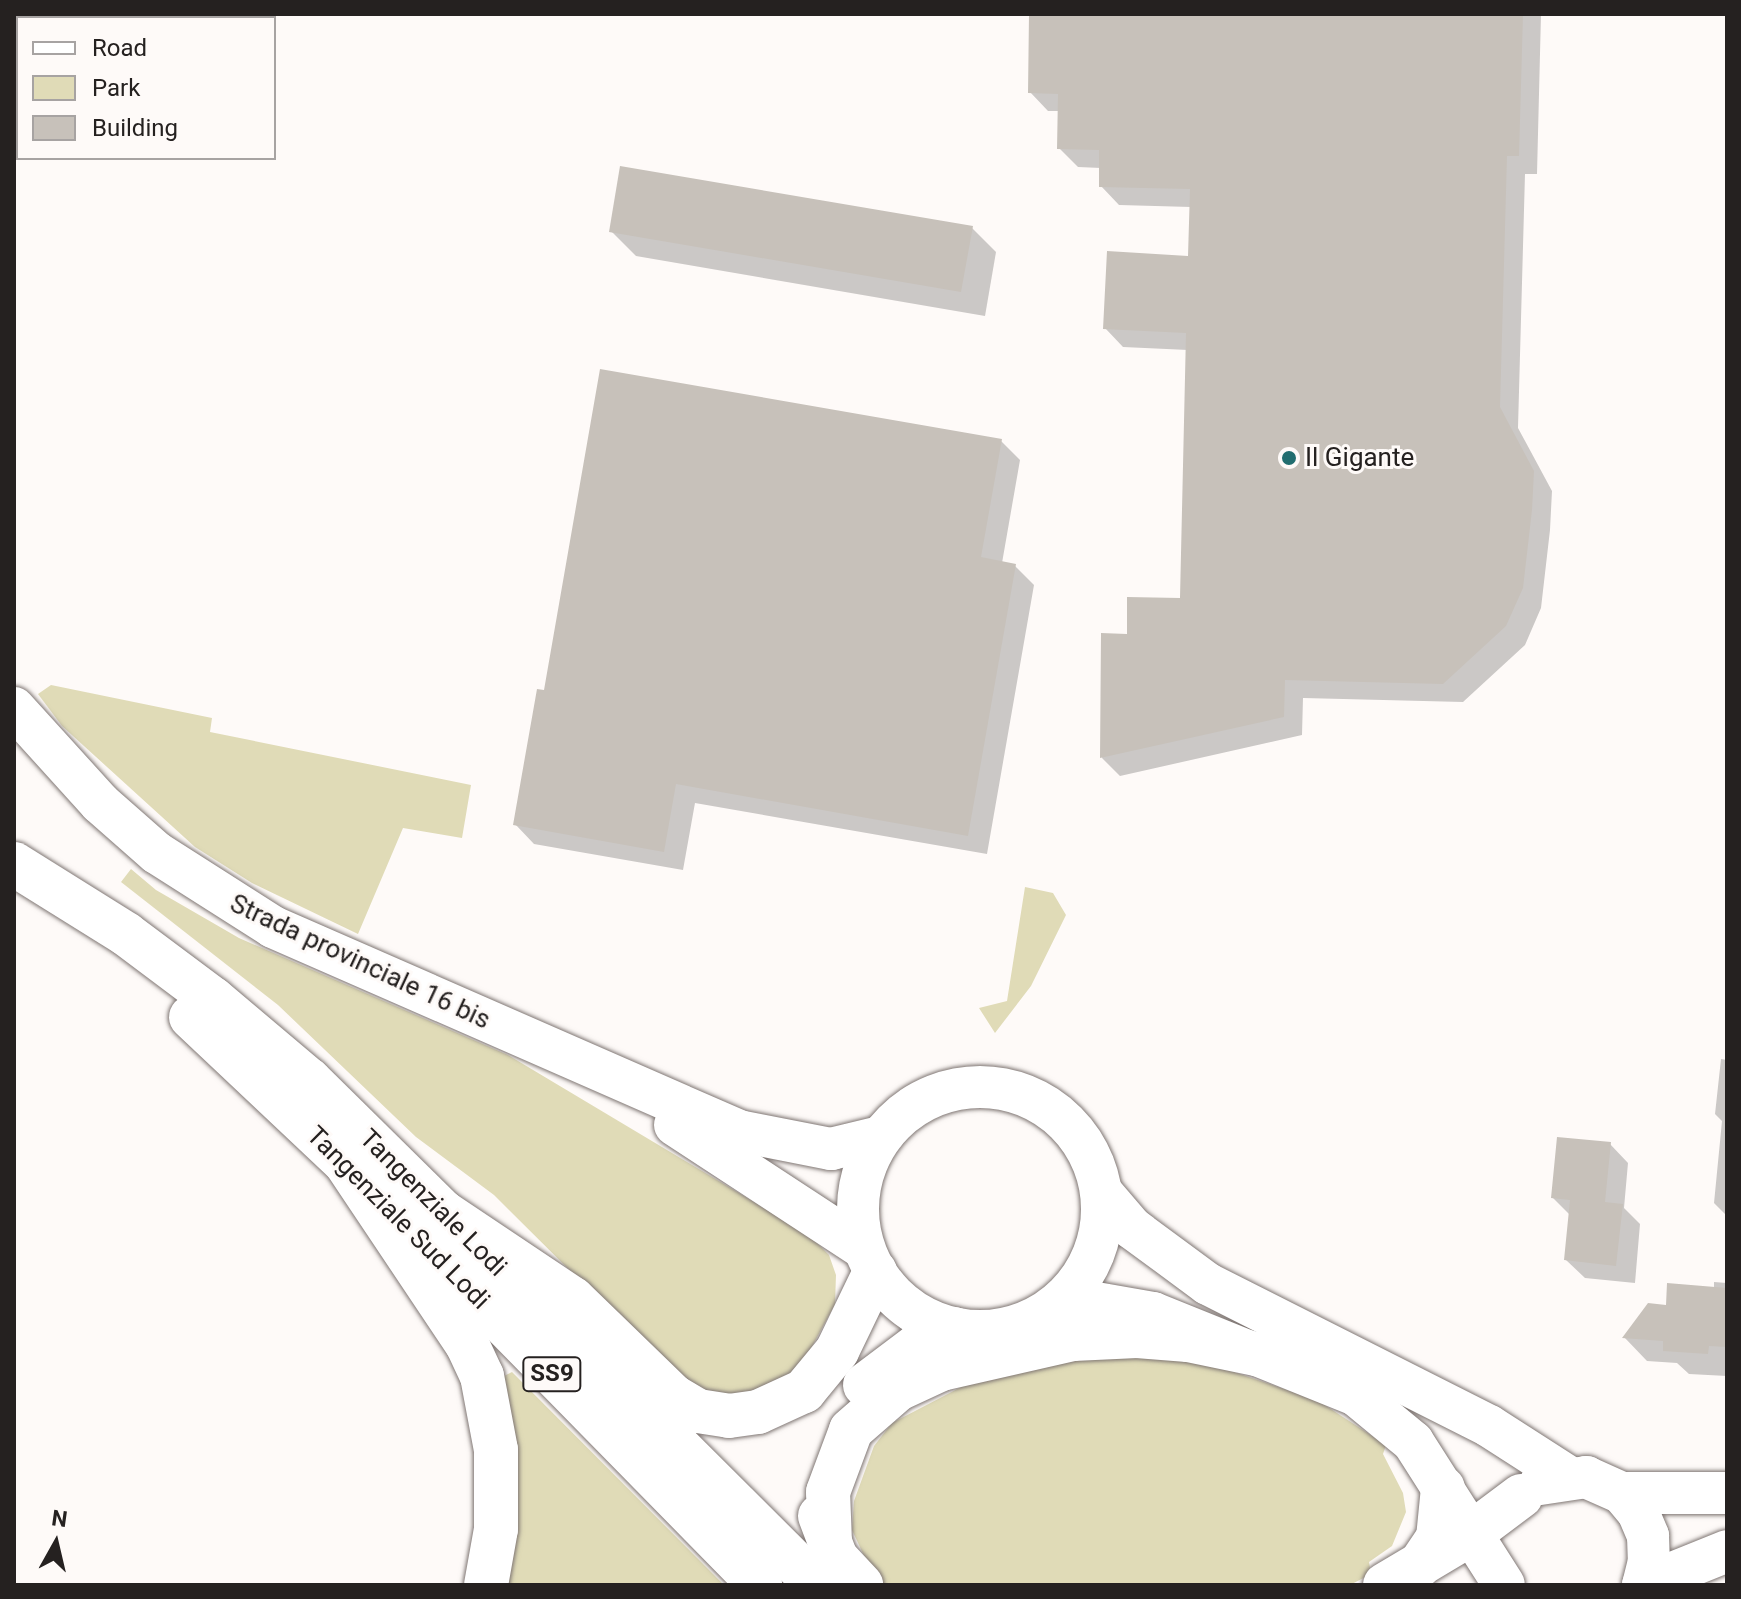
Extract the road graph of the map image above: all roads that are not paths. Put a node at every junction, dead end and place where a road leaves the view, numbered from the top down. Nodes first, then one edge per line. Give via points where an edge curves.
1 (14, 708) edge
2 (14, 864) edge
3 (14, 876) edge
4 (580, 1063) junction
5 (880, 1137) junction
6 (345, 1162) junction
7 (1102, 1193) junction
8 (443, 1212) junction
9 (869, 1260) junction
10 (1054, 1307) junction
11 (955, 1329) junction
12 (1266, 1356) junction
13 (1567, 1476) junction
14 (1443, 1488) junction
15 (1622, 1493) junction
16 (1727, 1493) edge
17 (1521, 1496) junction
18 (1469, 1535) junction
19 (830, 1543) junction
20 (1727, 1551) edge
21 (1402, 1575) edge
22 (1502, 1582) edge
23 (486, 1585) edge
24 (760, 1585) edge
25 (817, 1585) edge
26 (861, 1585) edge
27 (1643, 1585) edge

1 - 4 main road, Strada provinciale 16 bis via 100,803 157,853 212,891 273,927
2 - 8 main road, Tangenziale Lodi / SS9 via 126,934 264,1040
3 - 6 main road, Tangenziale Sud Lodi / SS9 via 167,996
4 - 5 main road, Strada provinciale 16 bis via 739,1131 790,1145 831,1149
4 - 9 main road, Strada provinciale 16 bis
5 - 7 main road via 927,1098 968,1087 1004,1089 1038,1101 1067,1123 1088,1152
5 - 9 main road via 857,1210
6 - 23 main road via 452,1317 482,1376 498,1490
6 - 24 main road, Tangenziale Sud Lodi / SS9
7 - 10 main road via 1093,1256 1077,1284
7 - 13 main road via 1132,1228 1208,1284 1489,1426
8 - 9 main road via 573,1299 673,1396 698,1411 729,1416 758,1412 804,1391 837,1351
8 - 25 main road, Tangenziale Lodi / SS9
9 - 11 main road via 896,1299 924,1318
10 - 11 main road via 1024,1323 990,1331
10 - 12 main road via 1090,1302 1138,1309
11 - 19 main road via 886,1366 857,1392 832,1431 817,1495
12 - 14 main road via 1381,1411 1413,1442
12 - 19 main road via 1137,1336 1073,1339 941,1369 898,1389 851,1430 828,1492
13 - 15 main road via 1586,1477
13 - 17 main road
14 - 18 main road
14 - 21 main road via 1438,1538
15 - 16 main road
15 - 27 main road via 1648,1536
17 - 18 main road
17 - 22 main road via 1497,1539
18 - 21 main road
18 - 22 main road
19 - 26 main road
20 - 27 main road

